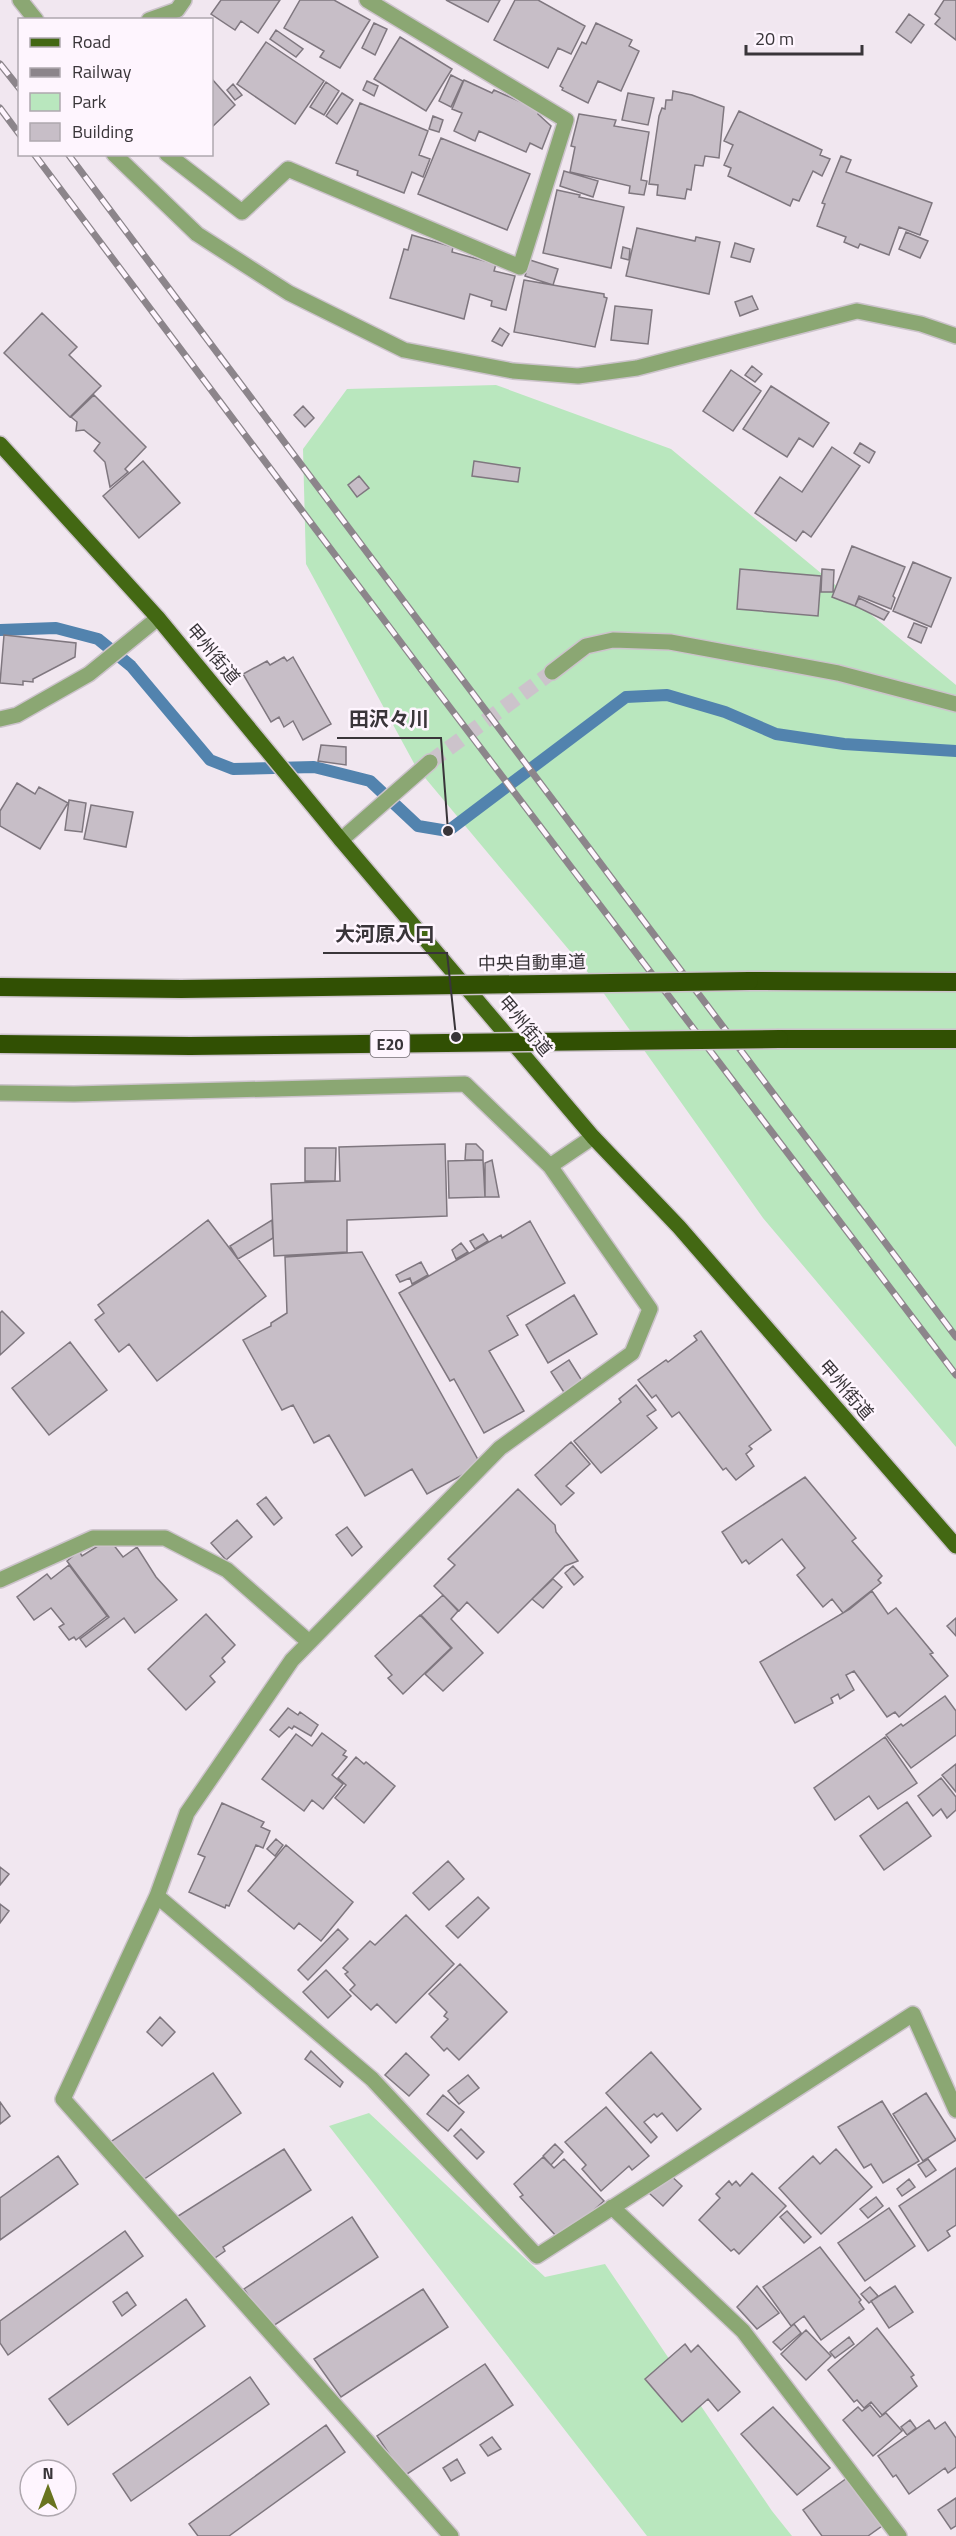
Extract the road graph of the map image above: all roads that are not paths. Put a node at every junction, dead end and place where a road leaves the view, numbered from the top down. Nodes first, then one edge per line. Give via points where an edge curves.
1 (20, 0) edge
2 (184, 0) edge
3 (367, 0) edge
4 (34, 18) edge
5 (155, 18) edge
6 (116, 156) edge
7 (170, 156) edge
8 (956, 336) edge
9 (0, 444) edge
10 (158, 618) junction
11 (552, 672) tunnel mouth
12 (956, 704) edge
13 (0, 719) edge
14 (430, 762) tunnel mouth
15 (341, 840) junction
16 (956, 982) edge
17 (0, 987) edge
18 (956, 1039) edge
19 (0, 1044) edge
20 (0, 1093) edge
21 (592, 1137) junction
22 (550, 1166) junction
23 (956, 1546) edge
24 (0, 1580) edge
25 (309, 1642) junction
26 (157, 1896) junction
27 (956, 2109) edge
28 (612, 2207) junction
29 (451, 2536) edge
30 (899, 2536) edge

1 - 4 street
2 - 5 street via 177,10
3 - 7 street via 566,120 520,267 288,169 242,212
6 - 8 street via 197,234 289,293 404,350 513,372 578,376 637,368 857,311 921,324
9 - 10 main road, 甲州街道
10 - 13 street via 89,674 17,715
10 - 15 main road, 甲州街道
11 - 12 street via 586,646 613,640 670,642 838,673
14 - 15 street
15 - 21 main road, 甲州街道
16 - 17 highway, 中央自動車道, bridge
18 - 19 highway, E20, bridge
20 - 22 street via 465,1084
21 - 22 street
21 - 23 main road, 甲州街道 via 679,1227
22 - 25 street via 651,1310 632,1353 500,1448
24 - 25 street via 93,1538 165,1538 226,1570
25 - 26 street via 292,1660 187,1813
26 - 28 street via 372,2079 537,2256
26 - 29 street via 63,2099
27 - 28 street via 913,2014
28 - 30 street via 743,2331

